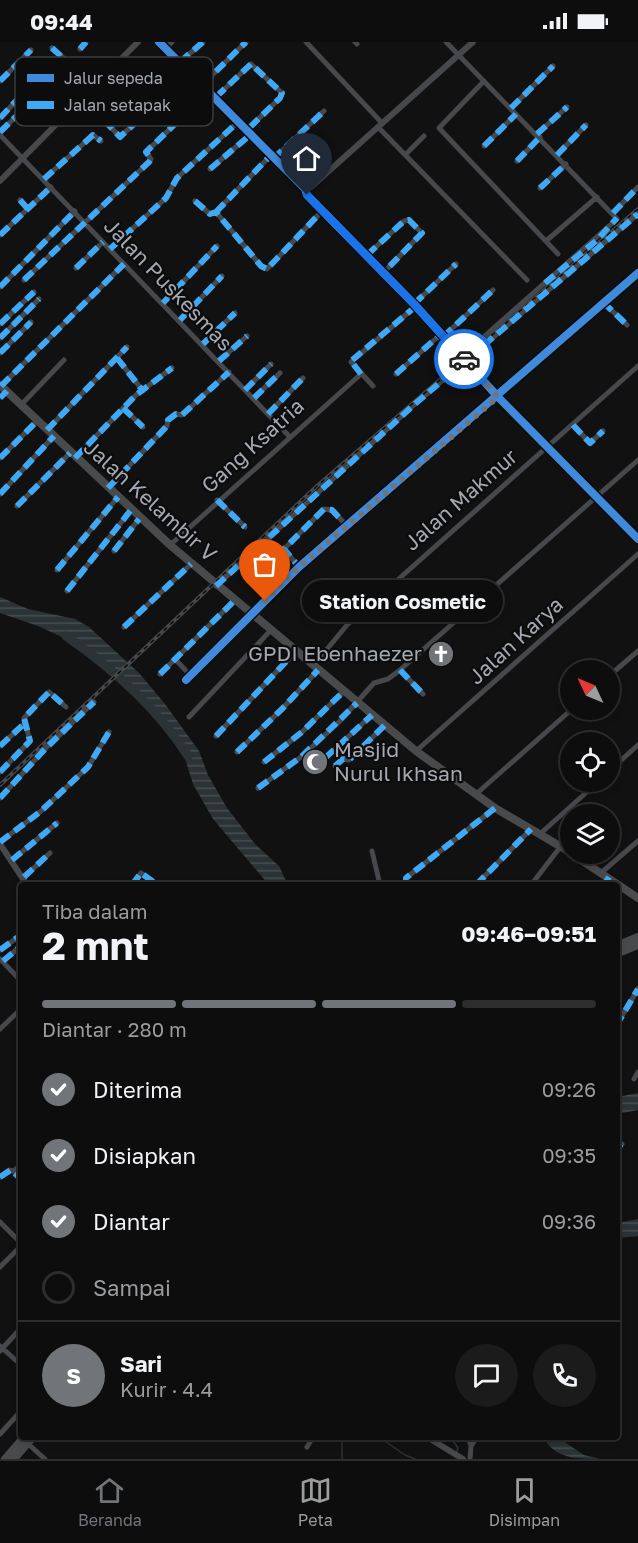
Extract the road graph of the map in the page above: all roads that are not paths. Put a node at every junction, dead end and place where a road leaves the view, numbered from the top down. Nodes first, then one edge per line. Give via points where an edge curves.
1 (86, 42) edge
2 (138, 42) edge
3 (159, 42) edge
4 (172, 42) edge
5 (203, 42) edge
6 (246, 42) edge
7 (306, 42) edge
8 (446, 42) edge
9 (473, 42) edge
10 (52, 48) dead end
11 (166, 48) junction
12 (80, 49) dead end
13 (31, 50) dead end
14 (458, 54) junction
15 (24, 57) edge
16 (61, 57) edge
17 (124, 57) edge
18 (175, 57) edge
19 (184, 57) edge
20 (15, 66) edge
21 (553, 66) dead end
22 (213, 74) edge
23 (0, 81) edge
24 (484, 81) junction
25 (213, 94) edge
26 (216, 97) junction
27 (15, 102) edge
28 (567, 107) dead end
29 (511, 108) junction
30 (324, 111) dead end
31 (516, 114) junction
32 (0, 118) edge
33 (15, 118) edge
34 (238, 122) junction
35 (380, 125) junction
36 (586, 125) dead end
37 (56, 126) edge
38 (111, 126) edge
39 (132, 126) edge
40 (173, 126) edge
41 (248, 133) junction
42 (0, 134) edge
43 (424, 136) dead end
44 (538, 136) junction
45 (101, 141) dead end
46 (484, 146) dead end
47 (406, 154) junction
48 (557, 155) junction
49 (23, 158) junction
50 (272, 158) junction
51 (517, 161) dead end
52 (566, 164) junction
53 (210, 170) dead end
54 (44, 179) junction
55 (0, 181) edge
56 (51, 187) junction
57 (638, 187) edge
58 (540, 188) dead end
59 (304, 189) junction
60 (597, 197) junction
61 (20, 200) dead end
62 (195, 201) dead end
63 (28, 209) junction
64 (323, 210) junction
65 (75, 212) junction
66 (216, 212) junction
67 (613, 213) junction
68 (638, 214) edge
69 (85, 222) junction
70 (0, 235) edge
71 (546, 241) junction
72 (103, 242) junction
73 (217, 246) dead end
74 (110, 249) junction
75 (558, 254) dead end
76 (367, 255) junction
77 (124, 264) junction
78 (456, 264) dead end
79 (76, 268) dead end
80 (384, 272) junction
81 (638, 273) edge
82 (222, 276) dead end
83 (24, 280) dead end
84 (527, 280) dead end
85 (0, 286) edge
86 (493, 290) dead end
87 (34, 292) dead end
88 (39, 299) dead end
89 (603, 302) junction
90 (163, 303) junction
91 (415, 305) junction
92 (236, 313) dead end
93 (180, 320) junction
94 (31, 322) dead end
95 (0, 324) edge
96 (627, 325) dead end
97 (442, 335) junction
98 (247, 336) dead end
99 (0, 338) edge
100 (202, 344) junction
101 (127, 347) dead end
102 (0, 352) edge
103 (117, 358) junction
104 (464, 359) junction
105 (64, 360) dead end
106 (219, 361) junction
107 (271, 364) dead end
108 (638, 366) edge
109 (172, 368) dead end
110 (229, 372) junction
111 (280, 373) dead end
112 (361, 374) junction
113 (396, 374) dead end
114 (303, 378) dead end
115 (373, 386) dead end
116 (2, 390) edge
117 (245, 390) junction
118 (143, 391) junction
119 (498, 397) junction
120 (254, 398) junction
121 (21, 405) junction
122 (123, 408) junction
123 (268, 414) junction
124 (37, 421) junction
125 (573, 425) junction
126 (143, 427) dead end
127 (46, 430) junction
128 (603, 431) dead end
129 (54, 436) junction
130 (289, 436) junction
131 (548, 447) junction
132 (73, 455) junction
133 (0, 458) edge
134 (638, 460) edge
135 (108, 488) junction
136 (0, 494) edge
137 (596, 496) junction
138 (118, 497) junction
139 (217, 501) junction
140 (17, 506) dead end
141 (131, 510) junction
142 (140, 519) junction
143 (348, 526) junction
144 (244, 527) dead end
145 (638, 539) edge
146 (170, 545) junction
147 (114, 551) dead end
148 (638, 554) edge
149 (191, 564) junction
150 (299, 567) junction
151 (57, 570) dead end
152 (216, 586) junction
153 (67, 591) dead end
154 (348, 597) dead end
155 (235, 600) junction
156 (361, 611) junction
157 (252, 614) junction
158 (124, 627) dead end
159 (271, 630) junction
160 (296, 651) junction
161 (638, 651) edge
162 (175, 659) junction
163 (620, 667) edge
164 (316, 668) junction
165 (400, 670) junction
166 (160, 674) dead end
167 (344, 691) junction
168 (423, 694) dead end
169 (94, 702) dead end
170 (357, 703) junction
171 (66, 707) dead end
172 (372, 715) junction
173 (189, 717) dead end
174 (560, 720) edge
175 (25, 723) junction
176 (385, 725) junction
177 (109, 732) dead end
178 (216, 736) dead end
179 (638, 745) edge
180 (0, 746) edge
181 (416, 751) junction
182 (237, 752) dead end
183 (325, 758) dead end
184 (620, 761) edge
185 (264, 762) dead end
186 (335, 766) dead end
187 (0, 772) edge
188 (258, 788) dead end
189 (587, 792) edge
190 (475, 795) junction
191 (0, 798) edge
192 (495, 808) junction
193 (57, 823) dead end
194 (531, 829) junction
195 (541, 833) junction
196 (638, 840) edge
197 (0, 843) edge
198 (560, 845) edge
199 (560, 847) edge
200 (372, 851) dead end
201 (50, 853) dead end
202 (12, 860) junction
203 (586, 864) edge
204 (24, 877) junction
205 (605, 878) edge
206 (26, 882) edge
207 (134, 882) edge
208 (151, 882) edge
209 (379, 882) edge
210 (406, 882) edge
211 (480, 882) edge
212 (533, 882) edge
213 (620, 887) edge
214 (638, 898) edge
215 (18, 937) edge
216 (638, 937) edge
217 (620, 944) edge
218 (638, 945) edge
219 (18, 948) edge
220 (0, 950) edge
221 (620, 952) edge
222 (1, 960) edge
223 (18, 978) edge
224 (637, 992) edge
225 (18, 1012) edge
226 (620, 1020) edge
227 (0, 1029) edge
228 (638, 1072) edge
229 (634, 1079) dead end
230 (18, 1167) edge
231 (14, 1171) junction
232 (18, 1176) edge
233 (0, 1177) edge
234 (0, 1222) edge
235 (18, 1241) edge
236 (18, 1247) edge
237 (0, 1267) edge
238 (18, 1331) edge
239 (1, 1348) edge
240 (18, 1362) edge
241 (18, 1414) edge
242 (0, 1434) edge
243 (26, 1440) edge
244 (26, 1440) edge
245 (28, 1440) edge
246 (311, 1440) edge
247 (433, 1440) edge
248 (469, 1440) edge
249 (475, 1440) edge
250 (471, 1446) junction
251 (307, 1447) dead end
252 (5, 1459) edge
253 (14, 1459) edge
254 (45, 1459) edge
255 (463, 1459) edge
256 (470, 1459) edge

1 - 12 street
2 - 17 street
3 - 11 street
4 - 11 street
5 - 19 street
6 - 22 street
7 - 35 street
8 - 14 street
9 - 14 street
10 - 16 street
11 - 18 street
13 - 15 street
14 - 24 street
14 - 35 street
20 - 23 street
21 - 29 street
24 - 29 street
24 - 71 street via 439,128
25 - 26 street
26 - 34 street
26 - 41 street via 251,64 282,93
27 - 32 street
28 - 44 street
29 - 31 street
30 - 50 street
31 - 44 street
31 - 46 street
33 - 42 street
34 - 41 street
34 - 74 street via 177,178 166,198
35 - 47 street
35 - 59 street
36 - 48 street
37 - 49 street
38 - 39 street via 122,137
40 - 69 street via 146,152 149,162
41 - 50 street
41 - 53 street
42 - 49 street, Jalan Puskesmas
43 - 47 street
44 - 48 street
44 - 51 street
45 - 54 street via 93,135
47 - 84 street
48 - 52 street
49 - 54 street, Jalan Puskesmas
49 - 55 street
50 - 59 street
50 - 66 street
52 - 58 street
52 - 60 street
54 - 56 street, Jalan Puskesmas
56 - 63 street
56 - 65 street, Jalan Puskesmas
57 - 67 street
59 - 64 street
60 - 67 street
60 - 71 street
61 - 63 street
62 - 66 street via 210,214
63 - 70 street
64 - 66 street via 267,269
64 - 76 street
65 - 69 street, Jalan Puskesmas
65 - 85 street
67 - 104 street via 617,219 597,240
68 - 104 street
69 - 72 street, Jalan Puskesmas
69 - 83 street
71 - 75 street
72 - 74 street, Jalan Puskesmas
72 - 79 street
73 - 90 street
74 - 77 street, Jalan Puskesmas
76 - 80 street
76 - 80 street via 404,220 422,233
77 - 90 street, Jalan Puskesmas
77 - 116 street
78 - 91 street
80 - 91 street
81 - 89 street
82 - 93 street
86 - 97 street
87 - 95 street
88 - 99 street
89 - 96 street
89 - 119 street
90 - 93 street, Jalan Puskesmas
91 - 97 street
91 - 112 street via 351,361
92 - 100 street
93 - 100 street, Jalan Puskesmas
94 - 102 street
97 - 104 street
97 - 113 street
98 - 106 street
100 - 106 street, Jalan Puskesmas
101 - 103 street
103 - 118 street
103 - 127 street
104 - 119 street
104 - 152 street
105 - 121 street
106 - 110 street, Jalan Puskesmas
107 - 117 street
108 - 125 street, Jalan Makmur
109 - 118 street
110 - 117 street, Jalan Puskesmas
110 - 135 street via 182,415 169,419 167,426
111 - 120 street
112 - 115 street
112 - 130 street, Gang Ksatria
114 - 123 street
116 - 121 main road, Jalan Kelambir V
117 - 120 street, Jalan Puskesmas
118 - 122 street
119 - 131 street
119 - 143 street
120 - 123 street, Jalan Puskesmas
121 - 124 main road, Jalan Kelambir V
122 - 126 street
122 - 132 street
123 - 130 street, Jalan Puskesmas
124 - 127 main road, Jalan Kelambir V
124 - 133 street
125 - 128 street via 591,443
125 - 131 street, Jalan Makmur
127 - 129 main road, Jalan Kelambir V
129 - 132 main road, Jalan Kelambir V
129 - 136 street
130 - 139 street, Gang Ksatria
131 - 137 street
131 - 156 street, Jalan Makmur
132 - 135 main road, Jalan Kelambir V
132 - 140 street
134 - 137 street
135 - 138 main road, Jalan Kelambir V
137 - 145 street
137 - 165 street
138 - 141 main road, Jalan Kelambir V
138 - 151 street
139 - 144 street
139 - 146 street, Gang Ksatria
141 - 142 main road, Jalan Kelambir V
141 - 153 street
142 - 146 main road, Jalan Kelambir V
142 - 147 street
143 - 150 street
143 - 150 street via 332,510 324,509 284,549
146 - 149 main road, Jalan Kelambir V
148 - 181 street, Jalan Karya
149 - 152 main road, Jalan Kelambir V
149 - 158 street
150 - 157 street
152 - 155 main road, Jalan Kelambir V
154 - 156 street
155 - 157 main road, Jalan Kelambir V
155 - 162 street
156 - 164 street, Jalan Makmur
157 - 159 main road, Jalan Kelambir V
157 - 162 street via 188,677
159 - 160 main road, Jalan Kelambir V
159 - 173 street
160 - 164 main road, Jalan Kelambir V
160 - 178 street
161 - 163 street
162 - 166 street
164 - 167 main road, Jalan Kelambir V
164 - 182 street, Jalan Makmur via 282,709
165 - 168 street
165 - 170 street via 374,683
167 - 170 main road, Jalan Kelambir V
167 - 185 street
169 - 191 street
170 - 172 main road, Jalan Kelambir V
170 - 188 street via 301,758
171 - 175 street via 49,692 24,718
172 - 176 main road, Jalan Kelambir V
172 - 183 street
174 - 190 street
175 - 180 street
175 - 187 street via 31,737 28,746
176 - 181 main road, Jalan Kelambir V
176 - 186 street via 349,760 343,759
177 - 197 street via 88,767
179 - 184 street
181 - 190 main road, Jalan Kelambir V
189 - 195 street
190 - 192 main road, Jalan Kelambir V
192 - 194 main road, Jalan Kelambir V
192 - 210 street via 406,878
193 - 202 street
194 - 195 main road, Jalan Kelambir V
194 - 211 street
195 - 198 main road, Jalan Kelambir V
196 - 205 street
197 - 202 street
199 - 212 street
200 - 209 street
201 - 204 street
202 - 204 street
203 - 205 main road, Jalan Kelambir V
204 - 206 street
207 - 208 street via 141,873
213 - 214 main road, Jalan Kelambir V
215 - 220 street
216 - 217 main road
218 - 221 main road
219 - 222 street
222 - 223 street
224 - 226 street
225 - 227 street
228 - 229 street
230 - 231 street
231 - 232 street
231 - 233 street via 6,1171
234 - 235 street
236 - 237 street
238 - 239 street
239 - 240 street
241 - 242 street
243 - 252 main road
244 - 253 main road
245 - 254 street
246 - 251 street
247 - 255 street
248 - 250 street
249 - 250 street
250 - 256 street

